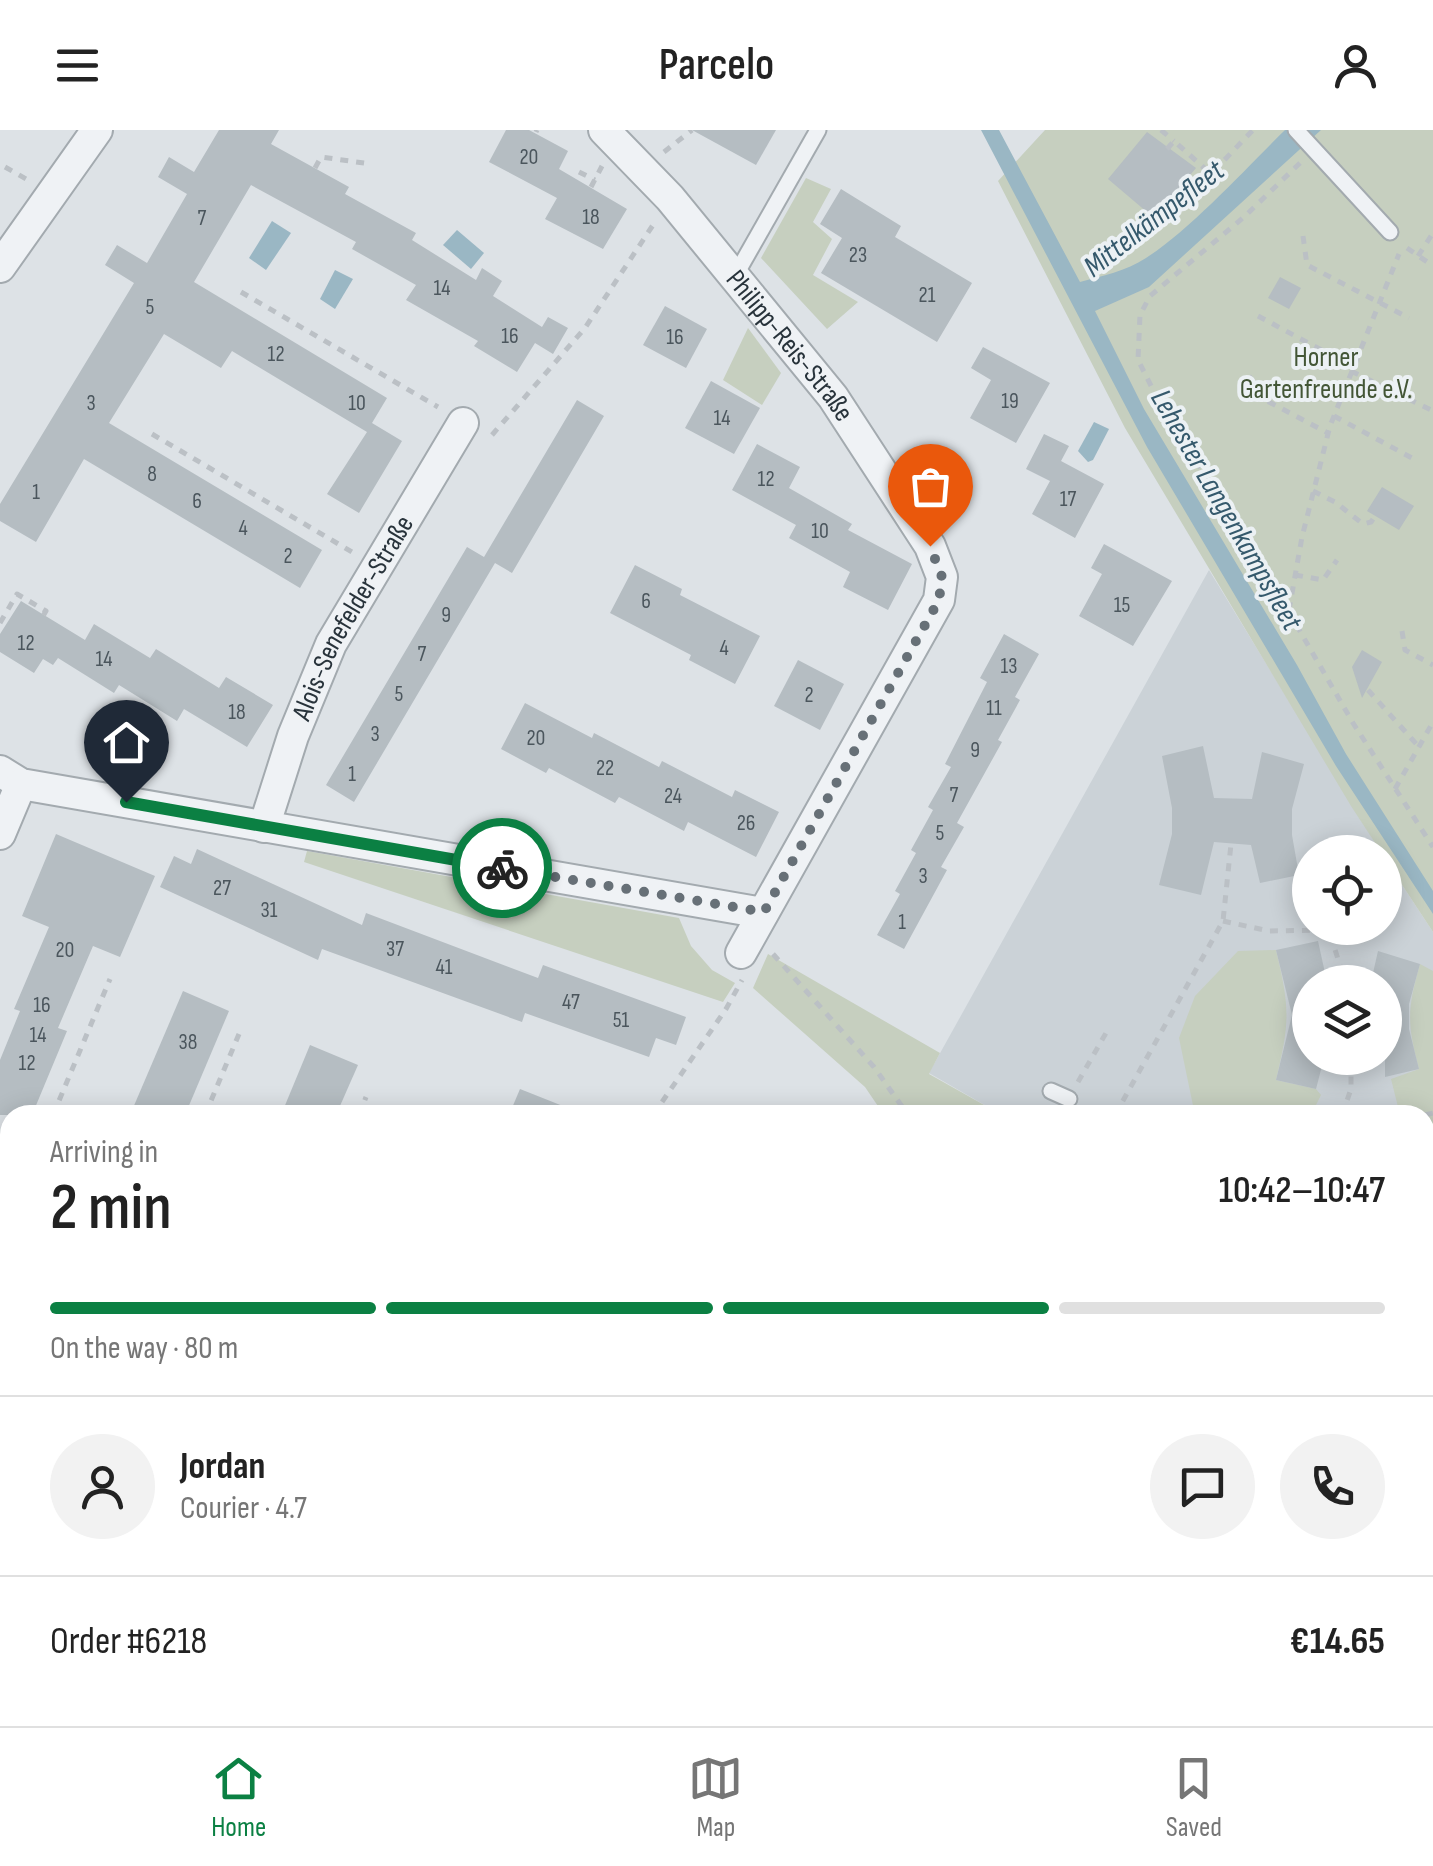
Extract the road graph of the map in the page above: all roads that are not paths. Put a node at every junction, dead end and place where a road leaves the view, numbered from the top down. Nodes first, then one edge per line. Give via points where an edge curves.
1 (97, 130) edge
2 (604, 130) edge
3 (818, 130) edge
4 (1296, 130) edge
5 (1390, 232) road end
6 (0, 267) edge
7 (735, 276) junction
8 (464, 423) road end
9 (10, 777) edge
10 (264, 827) junction
11 (0, 834) edge
12 (764, 912) junction
13 (753, 949) road end
14 (1051, 1090) dead end
15 (1068, 1098) road end

1 - 6 street
2 - 7 street, Philipp-Reis-Straße
3 - 7 lane
4 - 5 lane
7 - 12 street, Philipp-Reis-Straße via 833,397 930,546 942,577 939,600
8 - 10 street, Alois-Senefelder-Straße via 331,644
9 - 10 street
9 - 11 street
10 - 12 street
12 - 13 street, Philipp-Reis-Straße
14 - 15 lane

